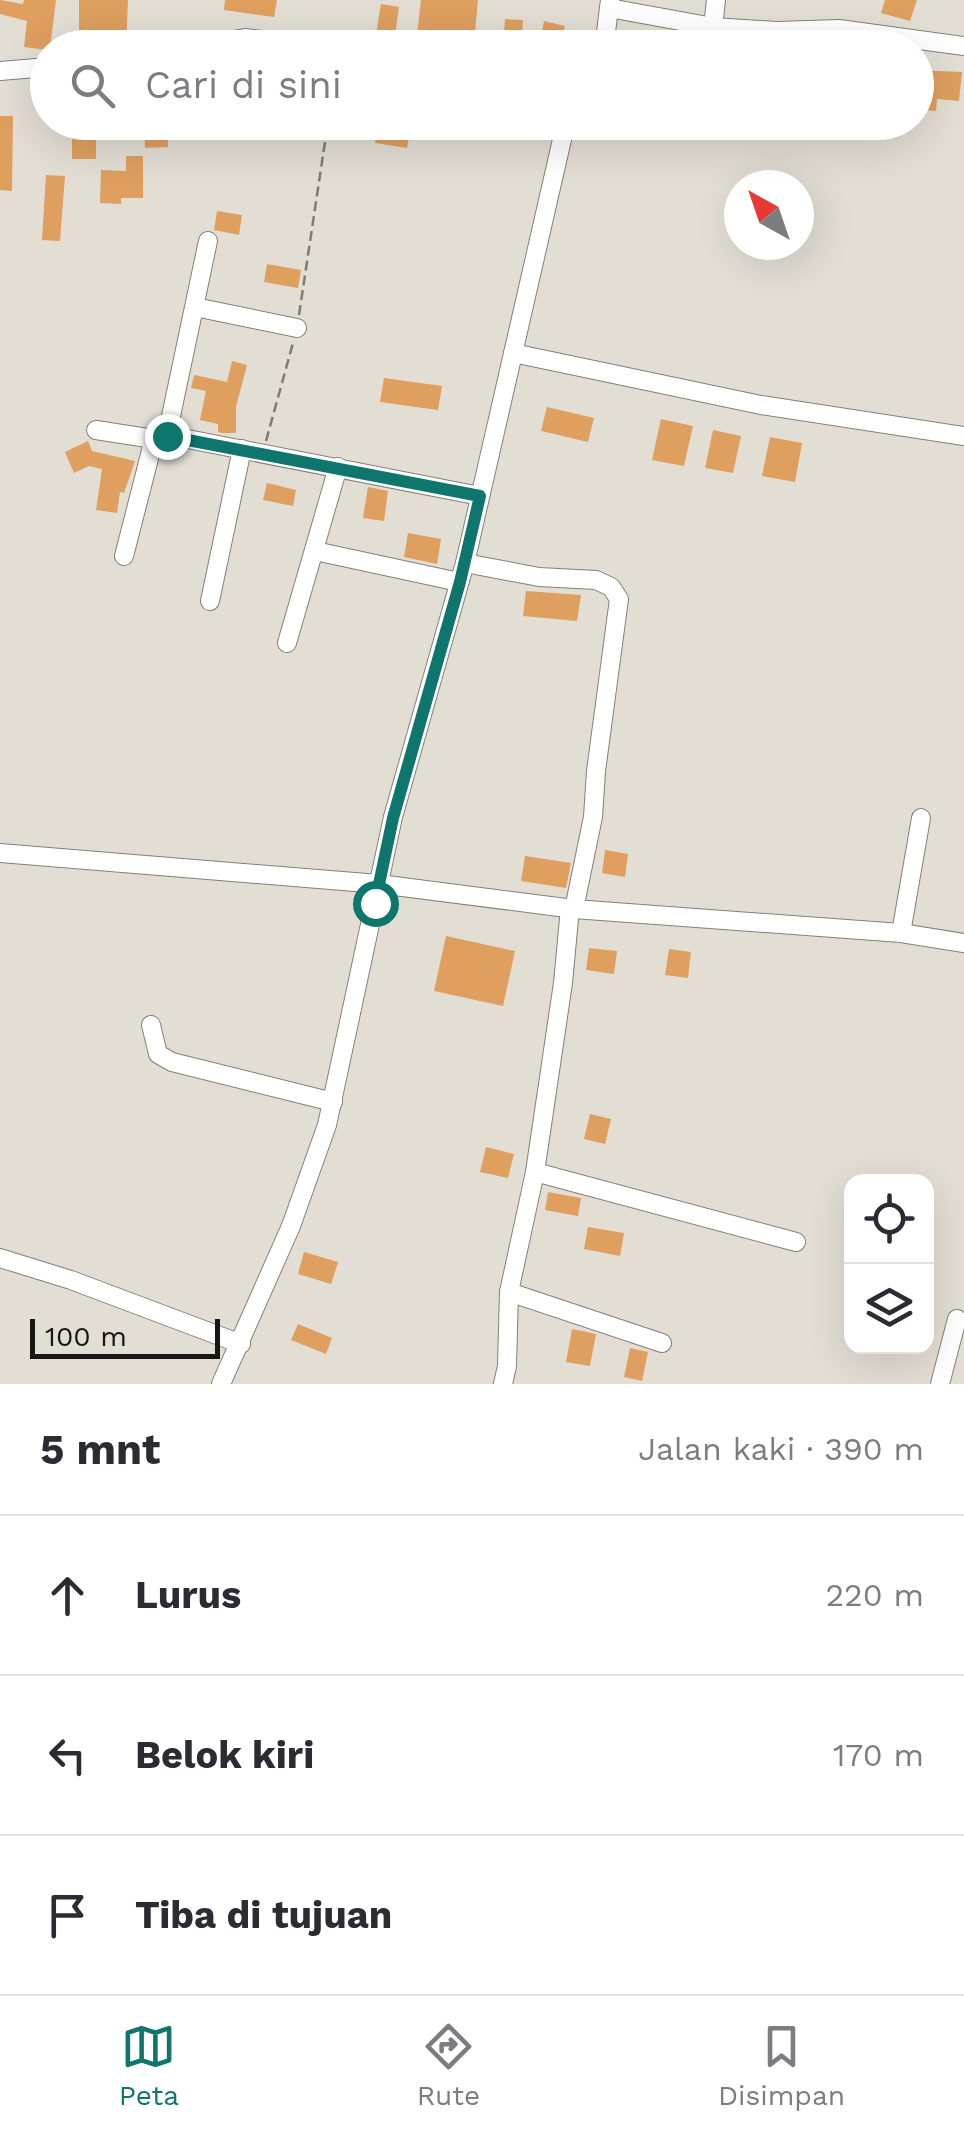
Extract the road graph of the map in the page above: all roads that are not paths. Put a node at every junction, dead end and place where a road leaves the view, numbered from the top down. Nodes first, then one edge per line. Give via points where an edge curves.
1 (716, 0) edge
2 (610, 4) edge
3 (713, 27) junction
4 (606, 30) edge
5 (846, 30) edge
6 (934, 42) edge
7 (964, 46) edge
8 (30, 69) edge
9 (0, 71) edge
10 (562, 140) edge
11 (208, 241) dead end
12 (195, 306) junction
13 (297, 328) road end
14 (513, 353) junction
15 (96, 430) dead end
16 (964, 436) edge
17 (161, 437) junction
18 (242, 449) junction
19 (338, 467) junction
20 (480, 496) junction
21 (315, 551) junction
22 (124, 556) dead end
23 (465, 563) junction
24 (460, 582) junction
25 (210, 601) dead end
26 (287, 643) dead end
27 (921, 818) dead end
28 (0, 853) edge
29 (380, 884) junction
30 (571, 915) junction
31 (901, 933) junction
32 (964, 943) edge
33 (151, 1025) dead end
34 (333, 1102) junction
35 (535, 1172) junction
36 (796, 1242) dead end
37 (0, 1258) edge
38 (510, 1292) junction
39 (957, 1318) dead end
40 (662, 1343) dead end
41 (240, 1344) junction
42 (220, 1384) edge
43 (503, 1384) edge
44 (940, 1384) edge

1 - 3 street
2 - 3 street
2 - 4 street
3 - 5 street
6 - 7 street
8 - 9 street
10 - 14 street
11 - 12 street
12 - 13 street
12 - 17 street
14 - 16 street via 761,405
14 - 20 street
15 - 17 street
17 - 18 street
17 - 22 street
18 - 19 street
18 - 25 street
19 - 20 street
19 - 21 street
20 - 23 street
21 - 24 street
21 - 26 street
23 - 24 street
23 - 30 street via 538,578 596,580 619,599 593,816
24 - 29 street
27 - 31 street
28 - 29 street
29 - 30 street
29 - 34 street
30 - 31 street
30 - 35 street
31 - 32 street
33 - 34 street via 158,1054 172,1062
34 - 41 street
35 - 36 street
35 - 38 street
37 - 41 street
38 - 40 street
38 - 43 street
39 - 44 street
41 - 42 street

